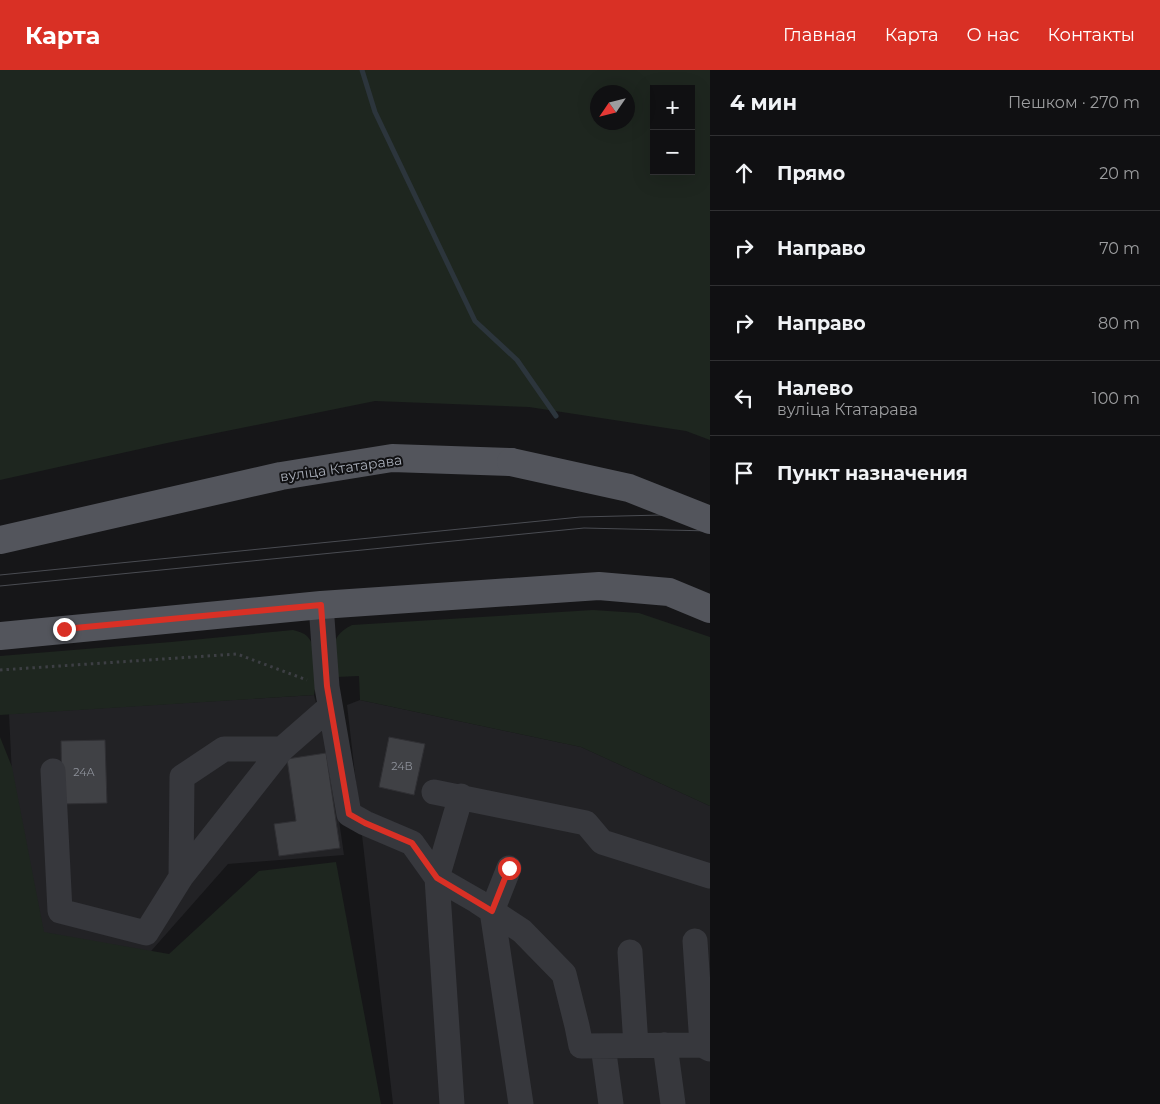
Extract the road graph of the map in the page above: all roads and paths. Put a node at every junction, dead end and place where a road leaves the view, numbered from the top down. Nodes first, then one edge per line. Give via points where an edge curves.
1 (710, 520) edge
2 (0, 540) edge
3 (321, 605) junction
4 (710, 608) edge
5 (0, 636) edge
6 (0, 670) edge
7 (328, 697) junction
8 (282, 748) junction
9 (53, 771) dead end
10 (434, 792) dead end
11 (461, 796) junction
12 (509, 868) dead end
13 (710, 876) edge
14 (181, 877) junction
15 (437, 878) junction
16 (492, 911) junction
17 (695, 941) dead end
18 (630, 952) dead end
19 (665, 1045) junction
20 (603, 1046) junction
21 (636, 1046) junction
22 (706, 1047) edge
23 (452, 1104) edge
24 (521, 1104) edge
25 (611, 1104) edge
26 (673, 1104) edge

1 - 2 main road, вуліца Ктатарава, bridge via 629,488 511,462 392,458 281,476
3 - 4 main road via 599,586 669,592
3 - 5 main road
3 - 7 lane
6 - 7 path via 237,654
7 - 8 lane
7 - 15 lane via 349,814 412,843
8 - 14 lane
8 - 14 lane via 224,749 182,777
9 - 14 lane via 60,911 146,933
10 - 11 lane
11 - 13 lane via 586,823 602,842
11 - 15 lane
12 - 16 lane
15 - 16 lane
15 - 23 lane
16 - 20 lane via 522,931 564,974 581,1046
16 - 24 lane
17 - 22 lane
18 - 21 lane
19 - 21 lane
19 - 22 lane
19 - 26 lane
20 - 21 lane
20 - 25 lane

